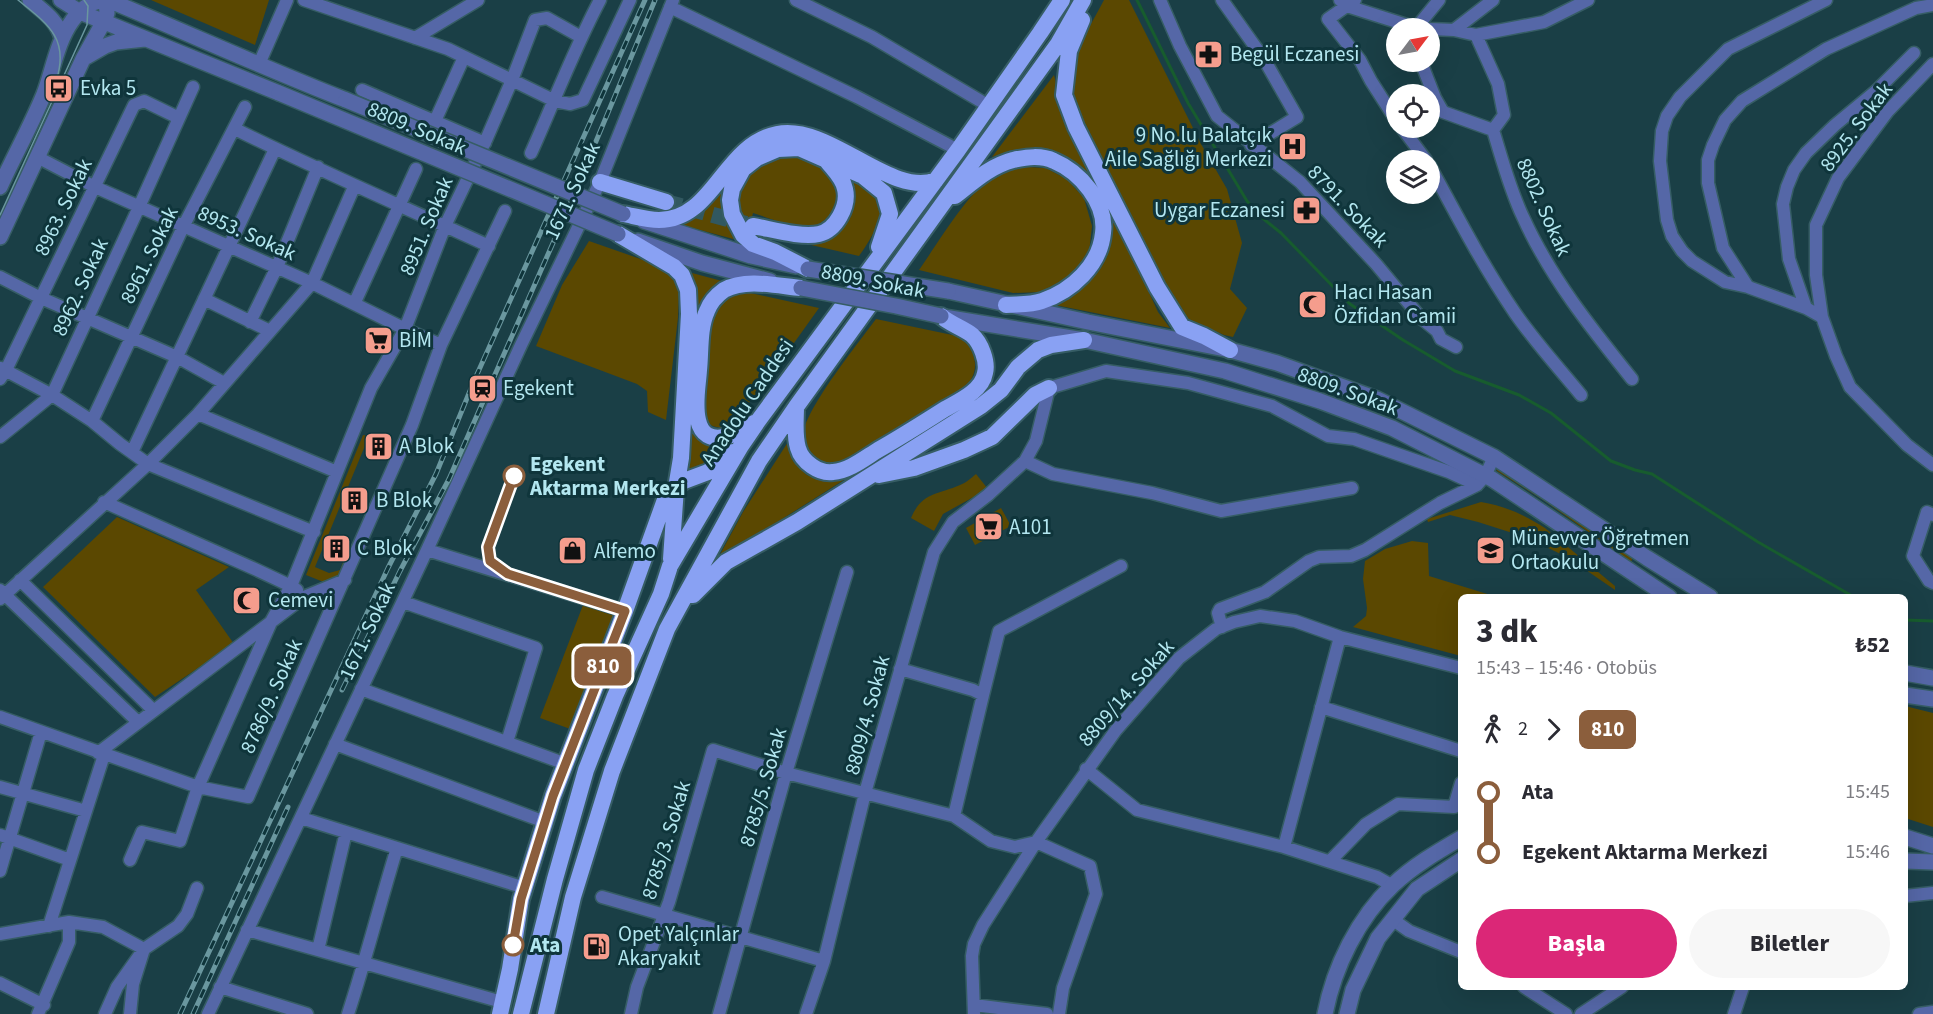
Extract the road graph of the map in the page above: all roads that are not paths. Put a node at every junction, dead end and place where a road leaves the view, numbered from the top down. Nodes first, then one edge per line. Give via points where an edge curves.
1 (30, 0) edge
2 (61, 0) edge
3 (105, 0) edge
4 (287, 0) edge
5 (304, 0) edge
6 (478, 0) edge
7 (600, 0) edge
8 (630, 0) edge
9 (796, 0) edge
10 (1062, 0) edge
11 (1083, 0) edge
12 (1091, 0) edge
13 (1160, 0) edge
14 (1222, 0) edge
15 (1439, 0) edge
16 (1493, 0) edge
17 (1588, 0) edge
18 (1826, 0) edge
19 (1347, 2) edge
20 (672, 3) edge
21 (1914, 4) edge
22 (1565, 5) edge
23 (1933, 5) edge
24 (80, 12) junction
25 (1386, 18) edge
26 (1424, 18) edge
27 (104, 21) junction
28 (1440, 29) edge
29 (1454, 30) junction
30 (1476, 34) junction
31 (581, 37) junction
32 (62, 38) junction
33 (415, 38) junction
34 (148, 39) junction
35 (1914, 53) dead end
36 (464, 57) junction
37 (83, 59) junction
38 (259, 64) junction
39 (1933, 64) edge
40 (1425, 72) edge
41 (512, 80) junction
42 (193, 87) dead end
43 (362, 90) dead end
44 (555, 101) junction
45 (1386, 104) edge
46 (989, 106) junction
47 (245, 107) dead end
48 (179, 118) junction
49 (435, 121) junction
50 (235, 129) junction
51 (1493, 129) junction
52 (485, 143) junction
53 (1251, 145) junction
54 (275, 149) junction
55 (958, 150) junction
56 (531, 153) dead end
57 (37, 156) junction
58 (824, 159) junction
59 (318, 168) junction
60 (416, 169) dead end
61 (936, 180) junction
62 (600, 182) junction
63 (1440, 185) edge
64 (0, 187) edge
65 (95, 187) junction
66 (354, 187) junction
67 (666, 202) tunnel mouth
68 (398, 206) junction
69 (139, 207) junction
70 (940, 208) junction
71 (505, 211) dead end
72 (622, 214) junction
73 (184, 225) junction
74 (444, 226) junction
75 (753, 226) tunnel mouth
76 (618, 234) junction
77 (0, 237) edge
78 (229, 245) junction
79 (489, 246) junction
80 (874, 262) junction
81 (277, 267) junction
82 (808, 269) junction
83 (0, 277) edge
84 (312, 283) junction
85 (1748, 287) junction
86 (801, 288) junction
87 (41, 298) junction
88 (204, 299) junction
89 (355, 303) junction
90 (1006, 304) junction
91 (1806, 308) junction
92 (87, 316) junction
93 (940, 316) junction
94 (1822, 317) junction
95 (250, 322) junction
96 (405, 329) junction
97 (270, 331) junction
98 (131, 337) junction
99 (1084, 340) junction
100 (441, 345) junction
101 (1456, 347) dead end
102 (1230, 350) junction
103 (177, 357) junction
104 (2, 373) edge
105 (1632, 379) dead end
106 (224, 383) junction
107 (1049, 388) junction
108 (52, 395) junction
109 (1581, 395) dead end
110 (796, 407) junction
111 (198, 414) junction
112 (92, 421) junction
113 (758, 421) junction
114 (0, 437) edge
115 (741, 446) junction
116 (132, 452) junction
117 (1494, 457) junction
118 (1025, 461) junction
119 (148, 464) junction
120 (1933, 465) edge
121 (336, 472) junction
122 (869, 477) junction
123 (1481, 480) junction
124 (676, 488) junction
125 (1352, 488) dead end
126 (104, 502) junction
127 (1933, 515) edge
128 (314, 531) junction
129 (427, 550) junction
130 (670, 566) junction
131 (1121, 566) dead end
132 (846, 572) dead end
133 (20, 580) junction
134 (345, 580) junction
135 (1933, 583) edge
136 (291, 586) junction
137 (2, 594) edge
138 (1664, 594) edge
139 (1705, 594) edge
140 (304, 597) junction
141 (403, 602) junction
142 (625, 611) junction
143 (272, 620) junction
144 (1222, 627) junction
145 (667, 629) junction
146 (1340, 637) junction
147 (1458, 667) edge
148 (900, 669) junction
149 (1908, 674) edge
150 (1933, 678) edge
151 (361, 689) junction
152 (983, 695) junction
153 (1908, 695) edge
154 (1933, 699) edge
155 (1322, 707) junction
156 (153, 710) junction
157 (0, 717) edge
158 (138, 722) junction
159 (41, 732) junction
160 (507, 742) junction
161 (335, 744) junction
162 (1458, 750) edge
163 (101, 754) junction
164 (566, 764) junction
165 (1086, 769) junction
166 (786, 773) junction
167 (0, 787) edge
168 (198, 787) junction
169 (22, 793) junction
170 (865, 793) junction
171 (1458, 793) edge
172 (86, 812) junction
173 (954, 816) junction
174 (300, 818) junction
175 (545, 822) junction
176 (346, 832) junction
177 (4, 836) edge
178 (1908, 838) edge
179 (1458, 840) edge
180 (1036, 842) junction
181 (1933, 846) edge
182 (1284, 847) junction
183 (397, 848) junction
184 (70, 860) junction
185 (130, 860) dead end
186 (1330, 861) junction
187 (1908, 861) edge
188 (1458, 862) edge
189 (1933, 862) edge
190 (0, 871) edge
191 (1392, 886) junction
192 (197, 888) dead end
193 (525, 888) junction
194 (1933, 893) edge
195 (1908, 896) edge
196 (602, 897) dead end
197 (664, 916) junction
198 (1392, 919) junction
199 (69, 922) junction
200 (49, 926) junction
201 (247, 930) junction
202 (0, 934) edge
203 (742, 937) junction
204 (144, 949) junction
205 (318, 950) junction
206 (1458, 951) edge
207 (824, 961) junction
208 (365, 963) junction
209 (0, 983) edge
210 (220, 987) junction
211 (1529, 990) edge
212 (1617, 990) edge
213 (1742, 990) edge
214 (501, 1008) edge
215 (974, 1009) edge
216 (41, 1010) edge
217 (1933, 1012) edge
218 (105, 1014) edge
219 (130, 1014) edge
220 (207, 1014) edge
221 (307, 1014) edge
222 (348, 1014) edge
223 (521, 1014) edge
224 (546, 1014) edge
225 (631, 1014) edge
226 (719, 1014) edge
227 (806, 1014) edge
228 (1047, 1014) edge
229 (1059, 1014) edge
230 (1325, 1014) edge
231 (1347, 1014) edge
232 (1566, 1014) edge
233 (1581, 1014) edge
234 (1734, 1014) edge
235 (1919, 1014) edge

1 - 32 street via 58,26
2 - 24 street, 8809. Sokak
3 - 24 street
3 - 27 street
3 - 38 street, 8809. Sokak
4 - 38 street
5 - 33 street
6 - 33 street
7 - 31 street
8 - 44 street via 583,100 570,104
9 - 46 street via 872,37
10 - 46 highway, Anadolu Caddesi
11 - 70 highway, Anadolu Caddesi via 1058,44
12 - 102 highway via 1069,51 1065,71 1064,95 1076,127 1156,287 1182,327
13 - 53 street, 8791. Sokak via 1217,116
14 - 53 street via 1264,59 1297,117
15 - 26 street
16 - 29 street
17 - 22 street
18 - 85 street via 1728,49 1680,97 1662,131 1660,161 1672,236 1692,261 1725,282
19 - 25 street
19 - 45 street via 1328,19 1360,60
20 - 55 street
20 - 62 street, 1671. Sokak
21 - 23 street
21 - 85 street via 1826,49 1742,101 1725,120 1708,160 1708,183 1723,248
22 - 30 street via 1544,22
24 - 27 street, 8809. Sokak
24 - 32 street
27 - 34 street, 8809. Sokak
27 - 37 street
28 - 29 street
29 - 30 street
30 - 51 street via 1498,84 1504,115
31 - 41 street, 8951. Sokak via 547,18 535,20
31 - 44 street
32 - 64 street via 44,94
33 - 36 street
34 - 37 street via 116,42
34 - 76 street, 8809. Sokak, bridge
35 - 91 street via 1806,153 1794,170 1783,204 1789,259
36 - 41 street
36 - 49 street
37 - 57 street
38 - 72 street, 8809. Sokak, bridge
39 - 94 street, 8925. Sokak via 1888,111 1838,178 1816,225 1816,275
40 - 51 street via 1443,112
41 - 44 street
41 - 52 street, 8951. Sokak
42 - 48 street, 8962. Sokak
43 - 49 street
44 - 56 street
46 - 55 highway, Anadolu Caddesi
47 - 50 street, 8961. Sokak
48 - 65 street, 8963. Sokak via 144,101 134,105
48 - 69 street, 8962. Sokak
49 - 52 street
50 - 54 street
50 - 73 street, 8961. Sokak
51 - 105 street, 8802. Sokak via 1522,216 1548,266
52 - 74 street, 8951. Sokak
53 - 101 street, 8791. Sokak via 1300,182 1421,318 1441,339
54 - 59 street
54 - 78 street
55 - 61 highway, Anadolu Caddesi
57 - 65 street, 8953. Sokak
57 - 77 street
58 - 75 highway via 845,189 846,203 837,222 821,234 806,235
58 - 80 highway via 863,176 884,193 890,214
58 - 82 highway via 799,148 778,149 757,158 743,169 730,200 732,214 743,235 753,244
59 - 66 street
59 - 81 street
60 - 68 street
61 - 72 highway via 926,184 905,181 817,139 778,134 747,148 696,207 669,219
61 - 80 highway, Anadolu Caddesi
62 - 67 highway
62 - 129 street, 1671. Sokak
63 - 109 street via 1515,313
65 - 69 street, 8953. Sokak
65 - 87 street, 8963. Sokak
66 - 68 street
66 - 84 street
68 - 74 street
68 - 89 street
69 - 73 street, 8953. Sokak
69 - 92 street, 8962. Sokak
70 - 90 highway via 990,170 1029,158 1053,160 1091,192 1103,232 1095,260 1086,272 1042,301
70 - 110 highway, Anadolu Caddesi
71 - 79 street, 8786/9. Sokak
72 - 82 street, 8809. Sokak via 751,256
73 - 78 street, 8953. Sokak
73 - 98 street, 8961. Sokak
74 - 79 street
74 - 96 street, 8951. Sokak
76 - 86 street, 8809. Sokak via 702,263
76 - 124 highway via 674,267 688,290 681,458
78 - 81 street, 8953. Sokak
78 - 88 street
79 - 100 street, 8786/9. Sokak
80 - 113 highway, Anadolu Caddesi
81 - 84 street, 8953. Sokak
81 - 95 street
82 - 90 street, 8809. Sokak, bridge
83 - 87 street
84 - 89 street, 8953. Sokak
84 - 97 street
85 - 91 street
86 - 93 street, 8809. Sokak, bridge
86 - 113 highway via 750,284 733,287 721,292 705,316 698,421 709,436 719,438 743,431
87 - 92 street
87 - 104 street, 8963. Sokak
88 - 95 street
88 - 103 street
89 - 96 street, 8953. Sokak
90 - 102 street, 8809. Sokak
91 - 94 street
92 - 98 street
92 - 108 street, 8962. Sokak
93 - 99 street, 8809. Sokak
93 - 110 highway via 973,336 985,361 986,373 981,384 963,399 855,464 823,473 799,451
94 - 120 street, 8925. Sokak via 1850,387 1907,446
95 - 97 street
96 - 100 street, 8953. Sokak
96 - 121 street, 8951. Sokak via 372,388
97 - 106 street
98 - 103 street
98 - 112 street, 8961. Sokak
99 - 122 highway via 1038,350 981,406
99 - 123 street, 8809. Sokak via 1226,371 1320,401 1392,428
100 - 134 street, 8786/9. Sokak via 412,425
102 - 117 street, 8809. Sokak via 1377,399
103 - 106 street
103 - 116 street
104 - 108 street
106 - 111 street
107 - 118 street via 1036,441
107 - 122 highway via 1035,394 992,437 915,468
107 - 123 street via 1106,371 1188,383 1272,406 1328,436 1354,439
108 - 112 street
108 - 114 street
110 - 145 highway, Anadolu Caddesi via 759,461
111 - 119 street
111 - 121 street
112 - 116 street
113 - 115 highway, Anadolu Caddesi
115 - 124 highway via 708,472
115 - 130 highway, Anadolu Caddesi
116 - 119 street
117 - 123 street
117 - 139 street, 8809. Sokak
118 - 125 street via 1053,474 1221,511
118 - 148 street, 8809/4. Sokak via 953,522 934,552
119 - 126 street
119 - 128 street
121 - 128 street, 8951. Sokak
122 - 145 highway via 726,562 699,587
123 - 138 street, 8809. Sokak
123 - 144 street via 1352,556 1309,561 1265,592 1220,609
124 - 130 highway
124 - 142 highway via 667,494
126 - 133 street
126 - 136 street
127 - 135 street via 1927,512 1913,556
128 - 136 street, 8951. Sokak
129 - 141 street, 1671. Sokak
129 - 142 street
130 - 223 highway, Anadolu Caddesi via 586,770
131 - 152 street via 999,631
132 - 166 street, 8785/5. Sokak
133 - 137 street
133 - 156 street
134 - 140 street
134 - 168 street, 8786/9. Sokak via 248,797
136 - 140 street
136 - 143 street, 8951. Sokak
137 - 158 street
140 - 143 street
141 - 151 street, 1671. Sokak
141 - 160 street via 536,648
142 - 164 highway
143 - 156 street
143 - 168 street, 8951. Sokak
144 - 146 street, 8809/14. Sokak via 1260,616 1294,621
144 - 165 street, 8809/14. Sokak via 1179,658
145 - 224 highway, Anadolu Caddesi via 612,771 573,897
146 - 147 street, 8809/14. Sokak
146 - 155 street
148 - 152 street
148 - 170 street, 8809/4. Sokak
149 - 150 street
151 - 160 street
151 - 161 street, 1671. Sokak
152 - 173 street
153 - 154 street
155 - 162 street
155 - 182 street
156 - 158 street
157 - 159 street
158 - 163 street
159 - 163 street
159 - 169 street
160 - 164 street
161 - 174 street, 1671. Sokak
161 - 175 street
163 - 168 street
163 - 172 street
164 - 175 highway
165 - 180 street, 8809/14. Sokak
165 - 182 street via 1137,810
166 - 170 street
166 - 197 street, 8785/3. Sokak via 713,750
166 - 203 street, 8785/5. Sokak
167 - 169 street
168 - 185 street, 8951. Sokak via 180,841 142,832
169 - 172 street
169 - 177 street
170 - 173 street
170 - 207 street, 8809/4. Sokak
171 - 186 street via 1454,807 1398,804 1366,824
172 - 184 street
173 - 180 street via 991,841 1015,847
174 - 176 street
174 - 201 street, 1671. Sokak
175 - 193 highway
176 - 183 street
176 - 205 street
177 - 184 street
177 - 190 street
178 - 181 street
179 - 191 street via 1428,857
180 - 215 street, 8809/14. Sokak via 974,944
180 - 229 street via 1090,866 1096,894 1063,988
182 - 186 street
183 - 193 street
183 - 208 street
184 - 200 street
186 - 191 street
187 - 189 street
188 - 198 street via 1417,889
191 - 230 street via 1369,914 1342,959
192 - 204 street via 178,926
193 - 214 highway
194 - 195 street
196 - 197 street
197 - 203 street
197 - 225 street, 8785/3. Sokak
198 - 206 street via 1409,931
198 - 231 street via 1378,938 1353,990
199 - 200 street
199 - 204 street via 103,927
199 - 216 street via 69,942
200 - 202 street
201 - 205 street
201 - 210 street, 1671. Sokak
203 - 207 street
203 - 226 street, 8785/5. Sokak
204 - 218 street via 117,987
204 - 219 street via 133,984
205 - 208 street
207 - 227 street, 8809/4. Sokak
208 - 214 street
208 - 222 street
209 - 216 street
210 - 220 street, 1671. Sokak
210 - 221 street
211 - 232 street
212 - 233 street
213 - 234 street
215 - 228 street
217 - 235 street

